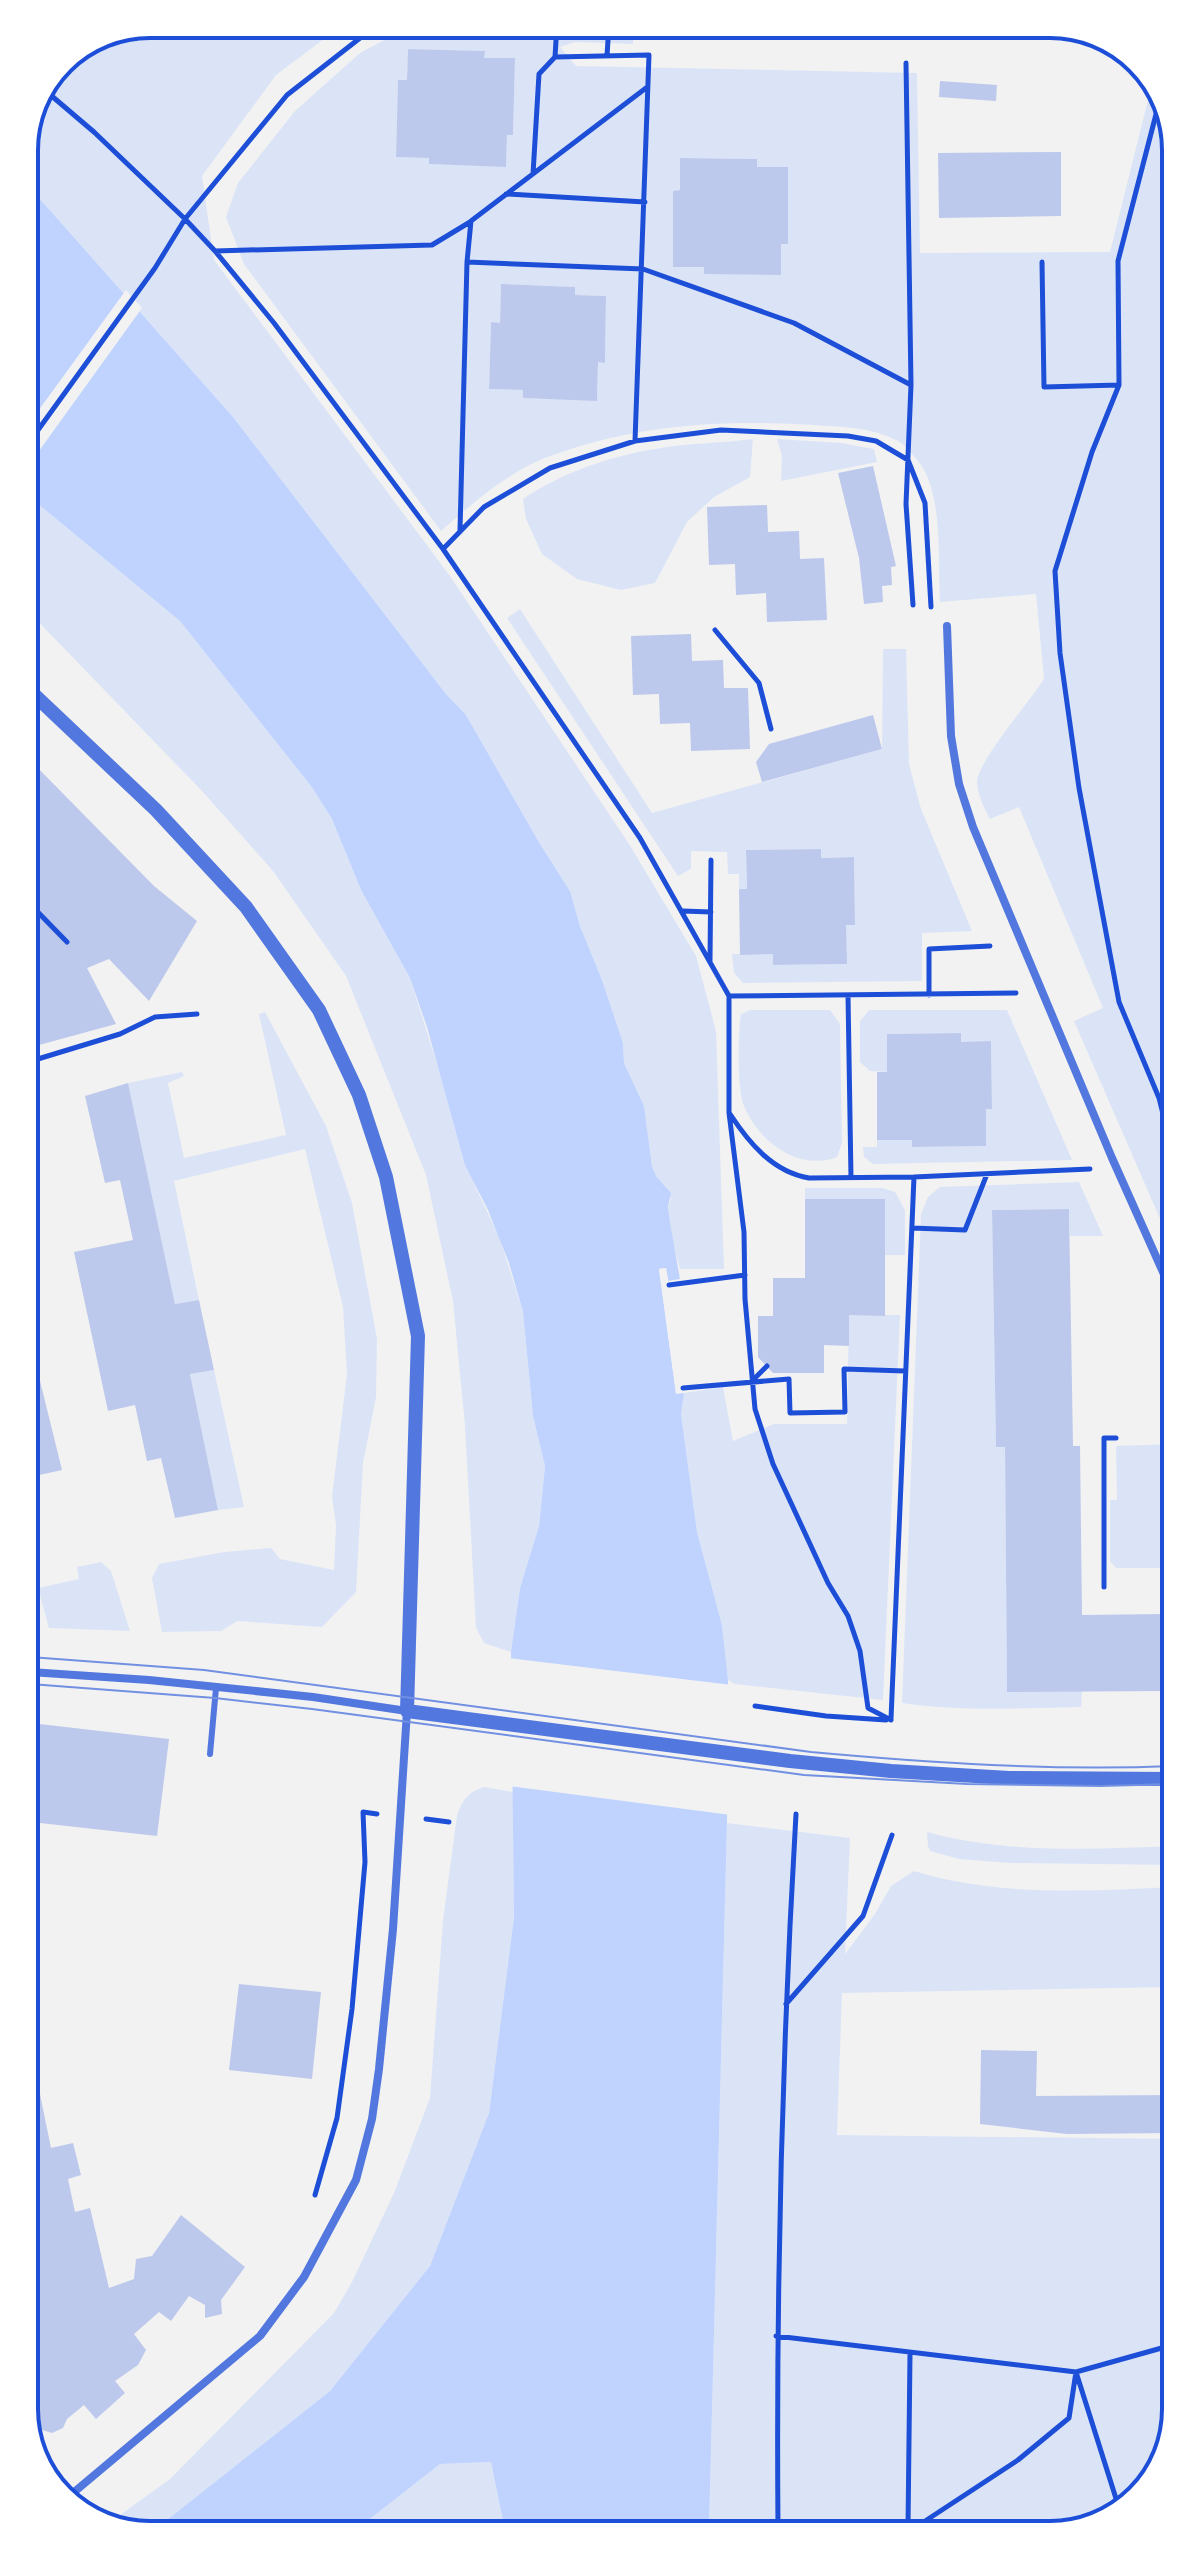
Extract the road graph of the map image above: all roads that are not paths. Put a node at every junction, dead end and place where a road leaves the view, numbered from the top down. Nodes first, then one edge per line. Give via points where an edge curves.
1 (947, 626) road end
2 (38, 698) edge
3 (1162, 1270) edge
4 (38, 1673) edge
5 (216, 1688) junction
6 (407, 1711) junction
7 (210, 1754) dead end
8 (1162, 1779) edge
9 (75, 2491) edge

1 - 3 street via 951,736 973,827
2 - 6 street via 156,810 246,907 319,1010 359,1095 386,1177 418,1336
4 - 5 street
5 - 6 street
5 - 7 lane
6 - 8 street via 891,1771
6 - 9 street via 379,2069 356,2180 304,2277 260,2336

